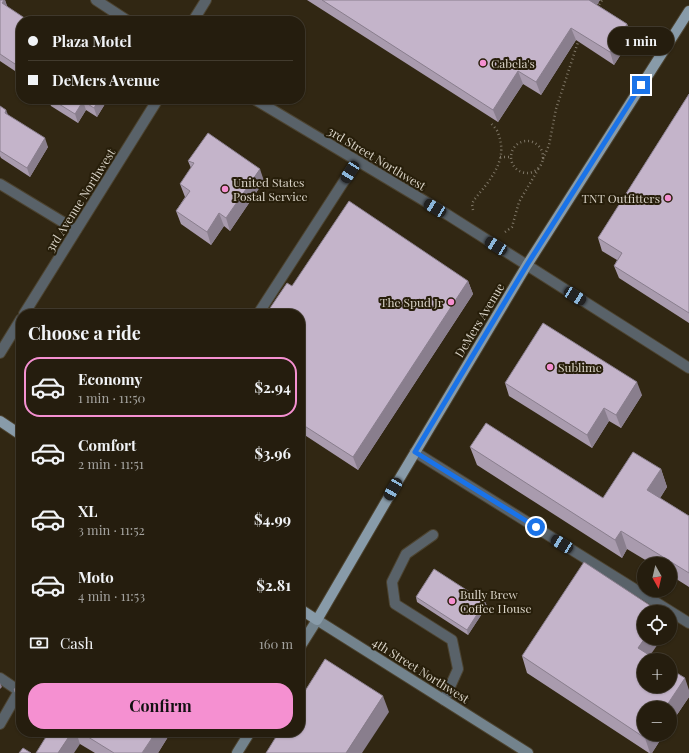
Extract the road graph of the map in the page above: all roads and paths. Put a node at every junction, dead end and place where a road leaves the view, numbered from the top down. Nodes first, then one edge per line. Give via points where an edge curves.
1 (96, 0) edge
2 (206, 0) edge
3 (602, 0) edge
4 (689, 11) edge
5 (594, 13) edge
6 (120, 16) edge
7 (196, 16) edge
8 (578, 42) edge
9 (155, 104) edge
10 (262, 104) edge
11 (491, 123) edge
12 (500, 157) junction
13 (511, 157) junction
14 (543, 159) junction
15 (357, 161) junction
16 (539, 168) junction
17 (0, 184) edge
18 (479, 215) dead end
19 (76, 230) junction
20 (501, 231) dead end
21 (527, 265) junction
22 (27, 309) edge
23 (261, 309) edge
24 (16, 327) edge
25 (0, 353) edge
26 (689, 368) edge
27 (0, 422) edge
28 (16, 432) edge
29 (415, 452) junction
30 (433, 535) dead end
31 (305, 612) edge
32 (317, 620) junction
33 (689, 623) edge
34 (305, 639) edge
35 (0, 678) edge
36 (16, 689) edge
37 (16, 696) edge
38 (444, 700) junction
39 (0, 724) edge
40 (247, 737) edge
41 (237, 753) edge
42 (528, 753) edge

1 - 6 street
2 - 7 street
3 - 5 path
4 - 21 main road, DeMers Avenue
8 - 14 path
9 - 19 street, 3rd Avenue Northwest
10 - 15 street, 3rd Street Northwest
11 - 12 path via 498,133
12 - 13 path
12 - 18 path via 495,174 472,204 473,210
13 - 14 path via 514,147 528,140 542,149
13 - 16 path via 515,167 524,172 529,173
14 - 16 path
15 - 21 street, 3rd Street Northwest
15 - 23 street
16 - 20 path via 519,202 512,227 505,232
17 - 19 street
19 - 22 street, 3rd Avenue Northwest
21 - 26 street, 3rd Street Northwest
21 - 29 main road, DeMers Avenue
24 - 25 street
27 - 28 main road
29 - 32 main road, DeMers Avenue
29 - 33 street
30 - 38 street via 406,554 392,582 396,604 452,640 458,669
31 - 32 main road, 4th Street Northwest
32 - 34 street, DeMers Avenue
32 - 38 street, 4th Street Northwest
35 - 36 street
37 - 39 street
38 - 42 street, 4th Street Northwest
40 - 41 street

